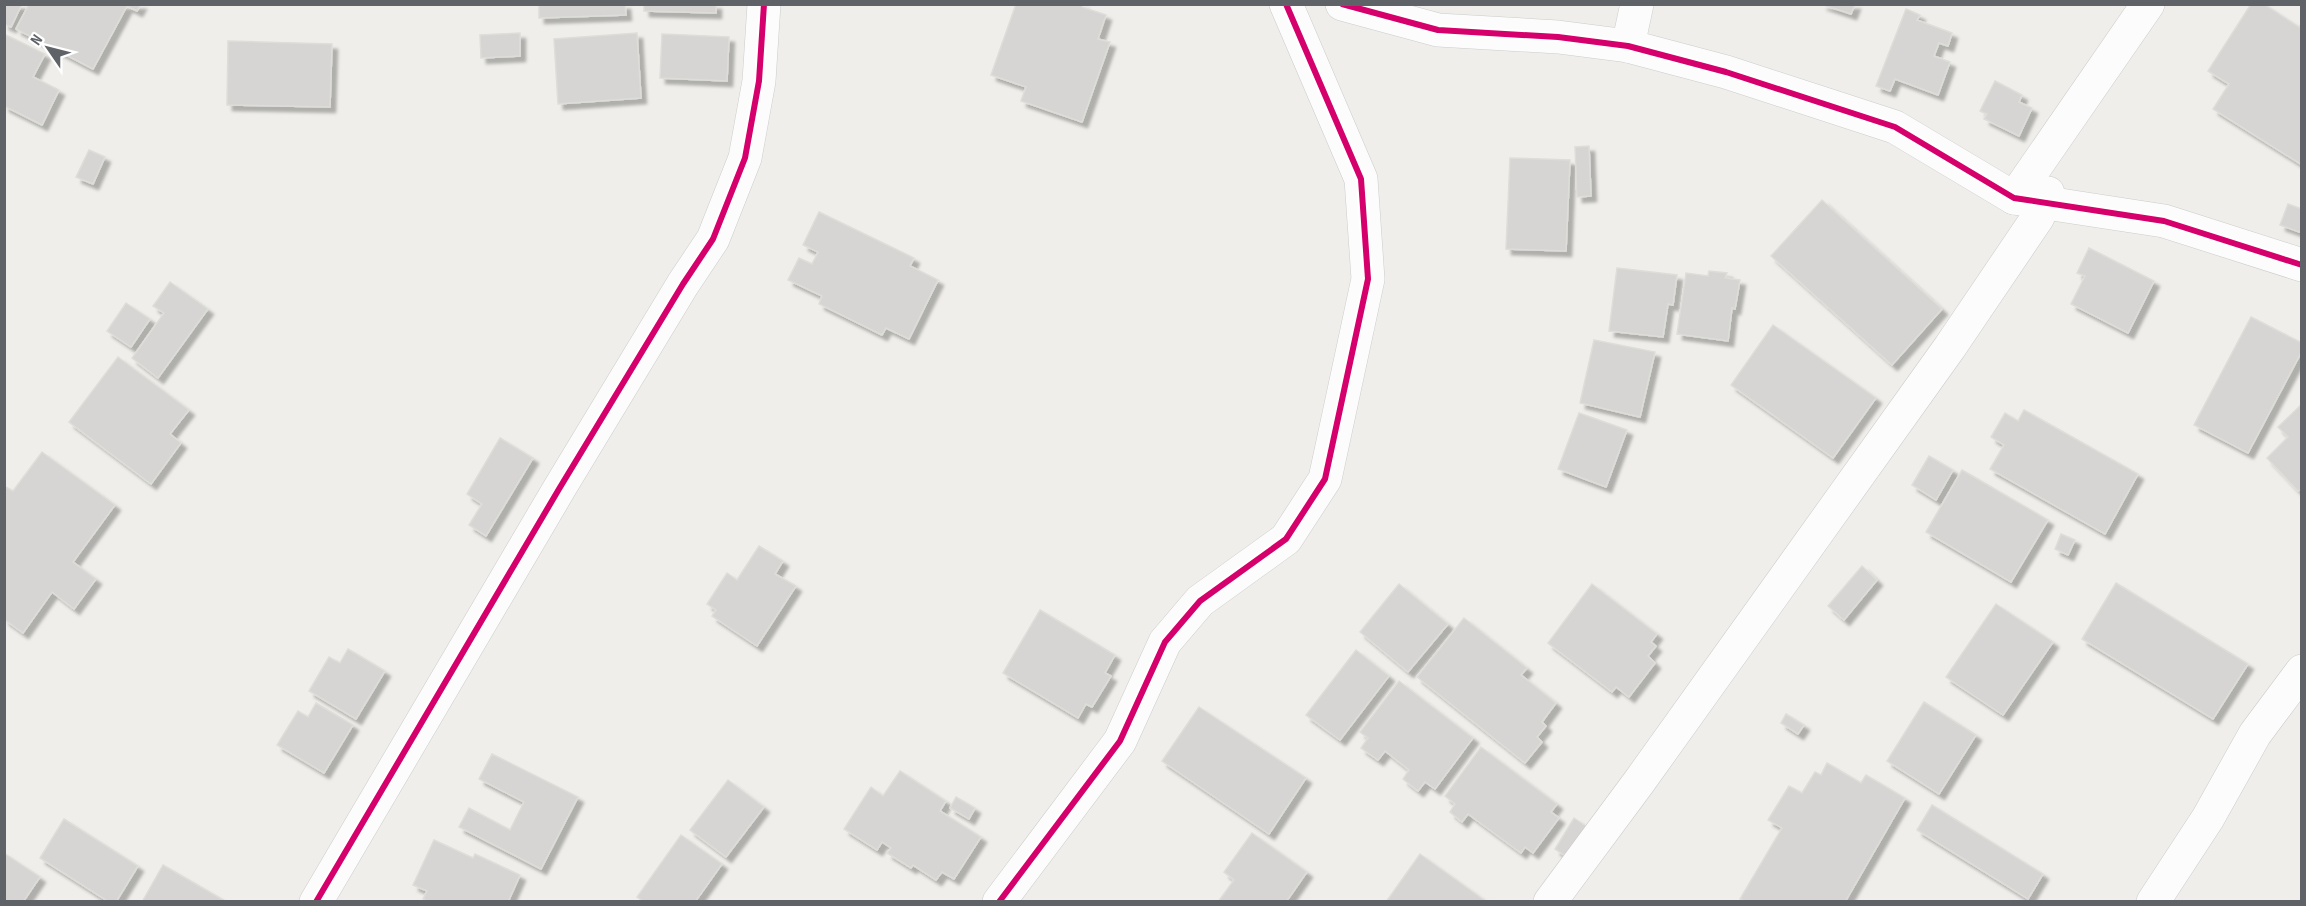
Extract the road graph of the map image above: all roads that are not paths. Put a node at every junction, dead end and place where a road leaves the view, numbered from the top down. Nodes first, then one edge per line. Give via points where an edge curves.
1 (764, 4) edge
2 (1286, 4) edge
3 (1342, 4) edge
4 (1637, 4) edge
5 (2148, 4) edge
6 (1628, 46) junction
7 (2014, 198) junction
8 (2301, 265) edge
9 (2301, 671) edge
10 (316, 902) edge
11 (999, 902) edge
12 (1550, 902) edge
13 (2153, 902) edge

1 - 10 street via 759,81 745,158 713,239 559,489
2 - 11 street via 1361,179 1368,279 1325,479 1286,539 1200,601 1165,642 1120,741
3 - 6 street via 1438,30 1558,37
4 - 6 street
5 - 7 street
6 - 7 street via 1726,72 1895,127
7 - 8 street via 2164,221
7 - 12 street via 2048,193 2038,217 1950,346
9 - 13 street via 2255,734 2208,818

